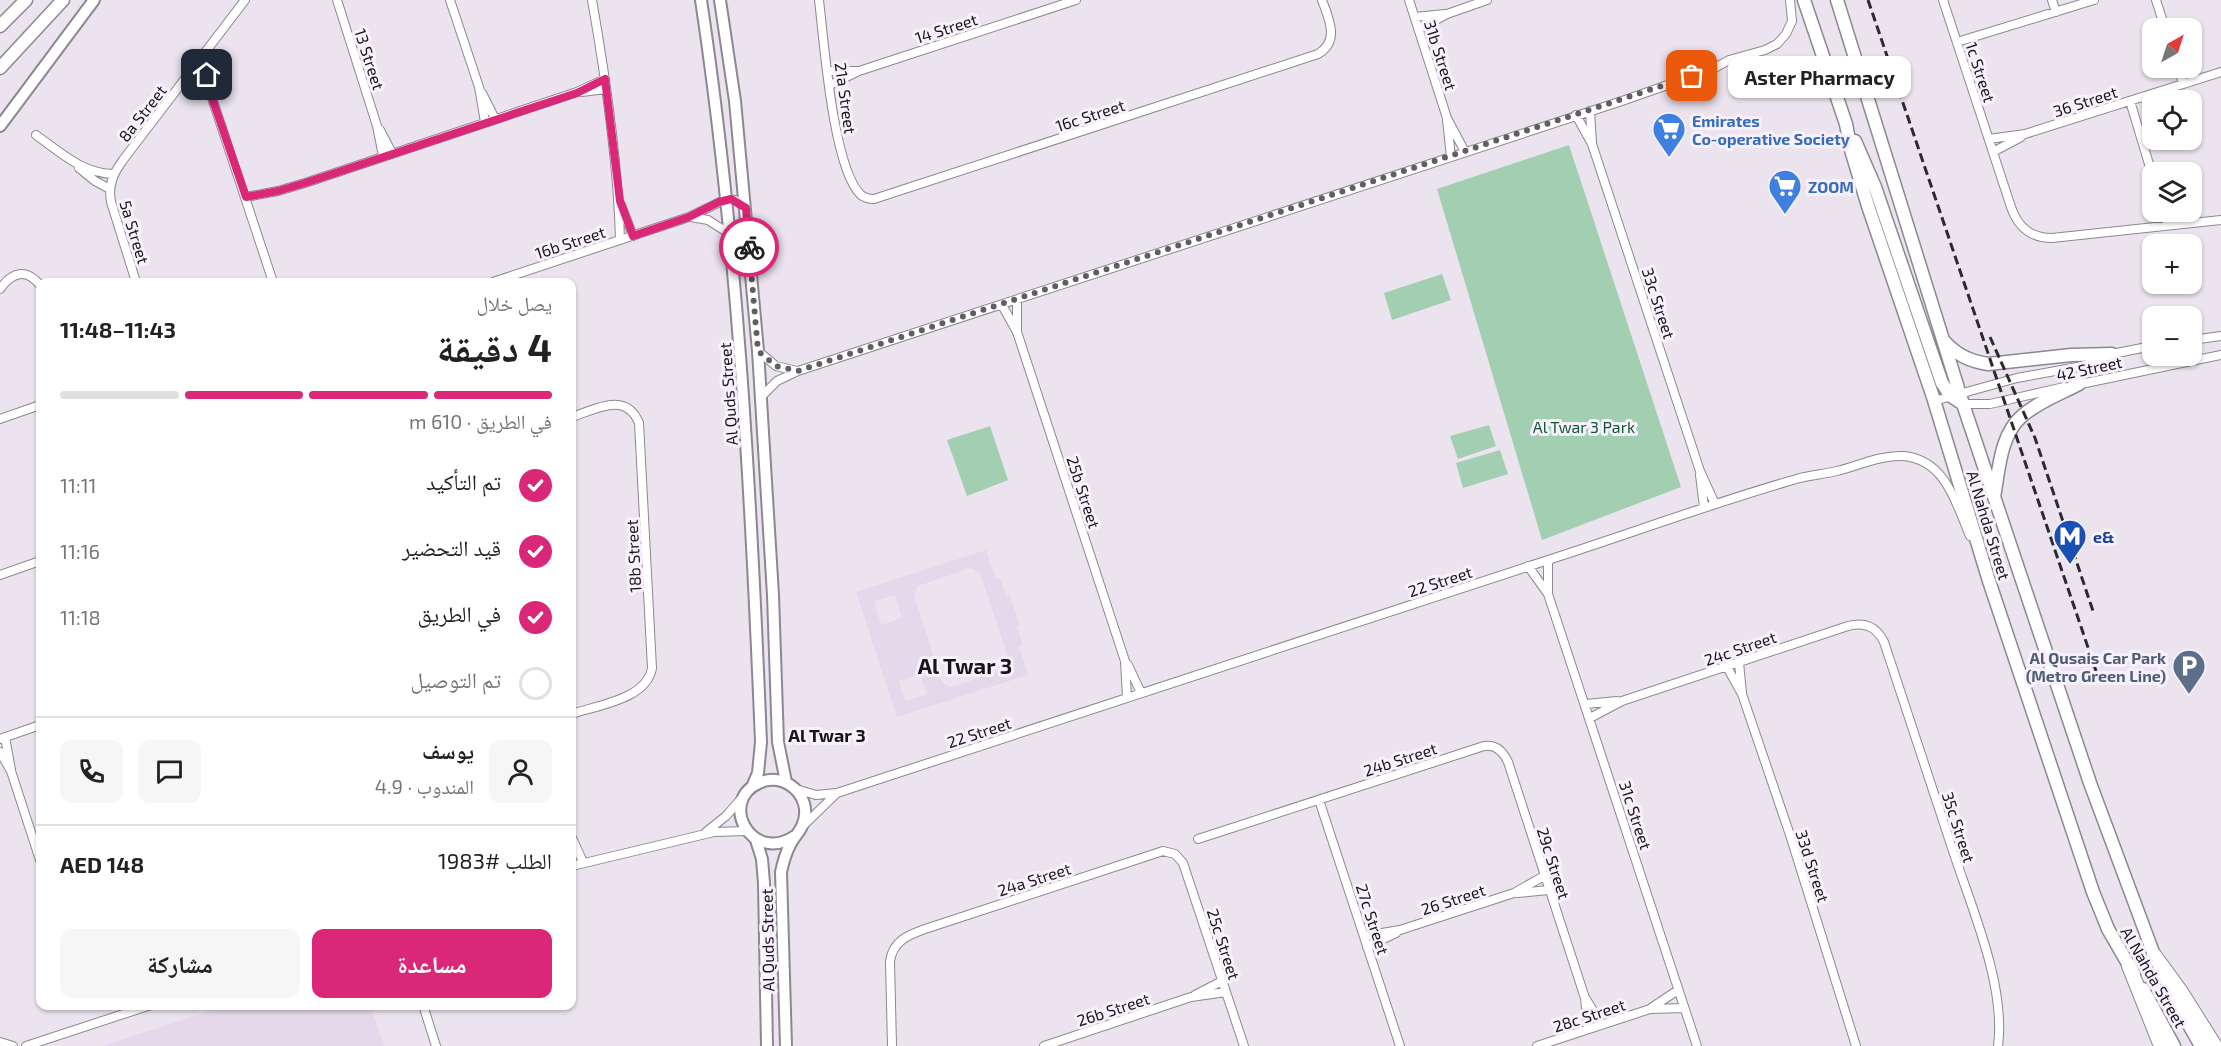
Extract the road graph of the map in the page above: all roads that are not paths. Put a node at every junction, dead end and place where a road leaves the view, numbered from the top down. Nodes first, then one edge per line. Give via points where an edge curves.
1 (26, 0) edge
2 (63, 0) edge
3 (94, 0) edge
4 (245, 0) edge
5 (337, 0) edge
6 (450, 0) edge
7 (592, 0) edge
8 (700, 0) edge
9 (720, 0) edge
10 (819, 0) edge
11 (1076, 0) edge
12 (1322, 0) edge
13 (1409, 0) edge
14 (1487, 0) edge
15 (1790, 0) edge
16 (1804, 0) edge
17 (1837, 0) edge
18 (1943, 0) edge
19 (2052, 0) edge
20 (2094, 0) edge
21 (2156, 0) edge
22 (2056, 12) junction
23 (1447, 14) junction
24 (1415, 16) junction
25 (2162, 18) edge
26 (0, 26) edge
27 (1419, 29) junction
28 (1957, 42) junction
29 (202, 58) junction
30 (0, 68) edge
31 (193, 69) junction
32 (828, 71) junction
33 (859, 71) junction
34 (2221, 72) edge
35 (2181, 78) edge
36 (605, 79) junction
37 (2183, 83) junction
38 (830, 85) junction
39 (479, 87) junction
40 (209, 89) junction
41 (606, 89) junction
42 (577, 93) junction
43 (2130, 101) junction
44 (1590, 111) junction
45 (1576, 116) junction
46 (1447, 118) junction
47 (495, 119) junction
48 (486, 122) junction
49 (1846, 124) junction
50 (0, 126) edge
51 (377, 126) junction
52 (2025, 134) junction
53 (36, 135) dead end
54 (1989, 139) junction
55 (1592, 144) junction
56 (1465, 152) junction
57 (1993, 152) junction
58 (392, 153) junction
59 (383, 156) junction
60 (1451, 157) junction
61 (2148, 162) edge
62 (76, 163) junction
63 (114, 174) junction
64 (110, 189) junction
65 (861, 196) joint
66 (726, 199) junction
67 (248, 201) junction
68 (620, 201) junction
69 (746, 208) junction
70 (689, 217) junction
71 (2221, 220) edge
72 (2167, 222) edge
73 (2168, 225) junction
74 (730, 234) junction
75 (633, 236) junction
76 (620, 240) junction
77 (135, 278) edge
78 (272, 278) edge
79 (505, 278) edge
80 (36, 282) edge
81 (0, 289) edge
82 (1017, 300) junction
83 (1002, 305) junction
84 (1017, 332) junction
85 (2221, 336) edge
86 (1942, 339) junction
87 (2202, 339) edge
88 (2142, 348) edge
89 (758, 351) junction
90 (2112, 354) junction
91 (2221, 355) edge
92 (798, 371) junction
93 (2079, 384) junction
94 (762, 397) junction
95 (1958, 398) junction
96 (1934, 401) junction
97 (36, 406) edge
98 (576, 416) edge
99 (0, 419) edge
100 (1700, 471) junction
101 (1994, 499) junction
102 (1715, 504) junction
103 (1704, 507) junction
104 (1548, 560) junction
105 (36, 562) edge
106 (1528, 566) junction
107 (0, 575) edge
108 (1989, 581) junction
109 (1548, 594) junction
110 (1868, 625) joint
111 (1125, 661) junction
112 (1739, 663) junction
113 (1727, 668) junction
114 (1141, 693) junction
115 (1742, 694) junction
116 (1127, 697) junction
117 (1622, 701) junction
118 (1586, 704) junction
119 (576, 713) edge
120 (1590, 718) junction
121 (36, 726) edge
122 (2, 738) edge
123 (1488, 746) joint
124 (0, 752) edge
125 (11, 771) junction
126 (791, 785) junction
127 (749, 791) junction
128 (837, 793) junction
129 (1319, 800) junction
130 (747, 831) junction
131 (799, 832) junction
132 (702, 834) junction
133 (1198, 839) dead end
134 (756, 840) junction
135 (576, 847) edge
136 (36, 848) edge
137 (1175, 854) joint
138 (583, 862) junction
139 (576, 865) edge
140 (1544, 876) junction
141 (1548, 890) junction
142 (1514, 893) junction
143 (1400, 930) junction
144 (1364, 936) junction
145 (1367, 947) junction
146 (2154, 955) junction
147 (2129, 966) junction
148 (1222, 981) junction
149 (1678, 990) junction
150 (1226, 992) junction
151 (1191, 997) junction
152 (1585, 998) junction
153 (1684, 1008) junction
154 (1650, 1009) junction
155 (136, 1010) edge
156 (425, 1010) edge
157 (1601, 1024) junction
158 (1588, 1029) junction
159 (0, 1042) edge
160 (13, 1046) edge
161 (26, 1046) edge
162 (436, 1046) edge
163 (767, 1046) edge
164 (786, 1046) edge
165 (892, 1046) edge
166 (1044, 1046) edge
167 (1244, 1046) edge
168 (1400, 1046) edge
169 (1537, 1046) edge
170 (1697, 1046) edge
171 (1856, 1046) edge
172 (1998, 1046) edge
173 (2161, 1046) edge
174 (2174, 1046) edge
175 (2201, 1046) edge
176 (2215, 1046) edge

1 - 26 main road
2 - 30 main road
3 - 50 main road
4 - 29 street, 8a Street
5 - 51 street, 13 Street
6 - 39 street
7 - 36 street
8 - 66 main road, Al Quds Street via 717,104
9 - 69 main road, Al Quds Street
10 - 32 street, 21a Street
11 - 33 street, 14 Street
12 - 65 street, 16c Street via 1332,36 1326,48 1314,56 890,195 874,199
13 - 24 street, 31b Street
14 - 23 street
15 - 44 street via 1791,21 1782,39 1765,50
16 - 49 main road, Al Nahda Street
17 - 86 main road, Al Nahda Street
18 - 28 street, 1c Street
19 - 22 street
20 - 22 street
21 - 25 street
22 - 28 street
23 - 24 street
23 - 27 street
24 - 27 street, 31b Street
27 - 46 street, 31b Street
28 - 54 street, 1c Street
29 - 31 street, 8a Street
29 - 40 street
31 - 40 street
31 - 63 street, 8a Street
32 - 33 street, 14 Street
32 - 38 street, 21a Street
33 - 38 street, 14 Street
34 - 37 street, 36 Street
35 - 37 street
36 - 41 street
36 - 42 street
37 - 43 street, 36 Street
38 - 65 street, 21a Street via 842,153
39 - 47 street
39 - 48 street
40 - 67 street
41 - 42 street
41 - 68 street
42 - 47 street
43 - 52 street, 36 Street
43 - 61 street
44 - 45 street
44 - 55 street, 33c Street
45 - 55 street, 33c Street
45 - 56 street
46 - 56 street, 31b Street
46 - 60 street, 31b Street
47 - 48 street
48 - 58 street
49 - 95 main road via 1872,179 1940,375
49 - 96 main road, Al Nahda Street via 1868,206
51 - 58 street, 13 Street
51 - 59 street, 13 Street
52 - 54 street, 36 Street
52 - 57 street, 36 Street
53 - 62 street
54 - 57 street, 1c Street
55 - 100 street, 33c Street
56 - 60 street
57 - 73 street, 1c Street via 2014,216 2033,236 2052,238
58 - 59 street
59 - 67 street
60 - 82 street
62 - 63 street via 90,171
62 - 64 street via 88,176
63 - 64 street, 8a Street
64 - 77 street, 5a Street
66 - 69 street
66 - 70 street, 16b Street
66 - 74 main road, Al Quds Street
67 - 78 street
68 - 75 street
68 - 76 street
69 - 89 main road, Al Quds Street
70 - 74 street via 708,220
70 - 75 street, 16b Street
71 - 73 street
72 - 73 street
74 - 127 main road, Al Quds Street via 744,399 760,708 761,758
75 - 76 street, 16b Street
76 - 79 street, 16b Street
80 - 81 street via 20,274 8,278
82 - 83 street
82 - 84 street, 25b Street
83 - 84 street, 25b Street
83 - 92 street
84 - 111 street, 25b Street
85 - 87 street
86 - 90 main road via 1963,357 1988,364
86 - 95 main road, Al Nahda Street
88 - 90 street, 42 Street
89 - 92 street via 776,366
89 - 94 main road, Al Quds Street
90 - 95 street, 42 Street via 2083,366 2017,378
91 - 93 street, 42 Street
92 - 94 street via 777,381
93 - 95 street, 42 Street via 1990,404
93 - 101 main road via 2031,409 2011,428
94 - 126 main road, Al Quds Street via 778,742
95 - 96 street, 42 Street
95 - 101 main road, Al Nahda Street
96 - 108 main road, Al Nahda Street
97 - 99 street
98 - 119 street, 18b Street via 616,404 631,409 639,423 652,668 648,682 637,692
100 - 102 street, 33c Street
100 - 103 street, 33c Street
101 - 146 main road, Al Nahda Street via 2090,783
102 - 103 street, 22 Street
102 - 108 street, 22 Street via 1803,477 1890,457 1912,458 1924,462 1948,484
103 - 104 street, 22 Street
104 - 106 street, 22 Street
104 - 109 street, 31c Street
105 - 107 street
106 - 109 street, 31c Street
106 - 114 street, 22 Street
108 - 147 main road, Al Nahda Street via 2100,911
109 - 118 street, 31c Street
110 - 112 street, 24c Street via 1848,626
110 - 172 street, 35c Street via 1884,642 1975,919 1998,997
111 - 114 street, 25b Street
111 - 116 street, 25b Street
112 - 113 street, 24c Street
112 - 115 street, 33d Street
113 - 115 street, 33d Street
113 - 117 street, 24c Street
114 - 116 street, 22 Street
115 - 171 street, 33d Street
116 - 128 street, 22 Street
117 - 118 street, 24c Street
117 - 120 street, 24c Street
118 - 120 street, 31c Street
120 - 149 street, 31c Street
121 - 122 street
122 - 125 street
123 - 129 street, 24b Street
123 - 140 street, 29c Street via 1500,750 1508,762
124 - 125 street
125 - 136 street
126 - 127 main road via 768,780
126 - 128 street, 22 Street via 816,795
126 - 131 main road via 805,807
127 - 130 main road via 740,813
127 - 132 street
128 - 131 street, 22 Street
129 - 133 street, 24b Street
129 - 144 street, 27c Street
130 - 132 street
130 - 134 main road
131 - 134 main road via 776,844
131 - 164 main road, Al Quds Street via 781,872
132 - 138 street
134 - 163 main road, Al Quds Street via 764,883
135 - 138 street
137 - 148 street, 25c Street via 1183,863
137 - 165 street, 24a Street via 1151,854 902,939 893,949 890,962
138 - 139 street
140 - 141 street, 29c Street
140 - 142 street, 26 Street
141 - 142 street, 26 Street
141 - 152 street, 29c Street
142 - 143 street, 26 Street
143 - 144 street, 26 Street
143 - 145 street, 26 Street
144 - 145 street, 27c Street
145 - 168 street, 27c Street
146 - 175 main road, Al Nahda Street
146 - 176 highway
147 - 173 highway
147 - 174 main road, Al Nahda Street
148 - 150 street, 25c Street
148 - 151 street, 26b Street
149 - 153 street, 31c Street
149 - 154 street, 28c Street
150 - 151 street, 26b Street
150 - 167 street, 25c Street
151 - 166 street, 26b Street
152 - 157 street, 29c Street
152 - 158 street, 29c Street
153 - 154 street, 28c Street
153 - 170 street, 31c Street
154 - 157 street, 28c Street
155 - 161 street
156 - 162 street
157 - 158 street, 28c Street
158 - 169 street, 28c Street
159 - 160 street

